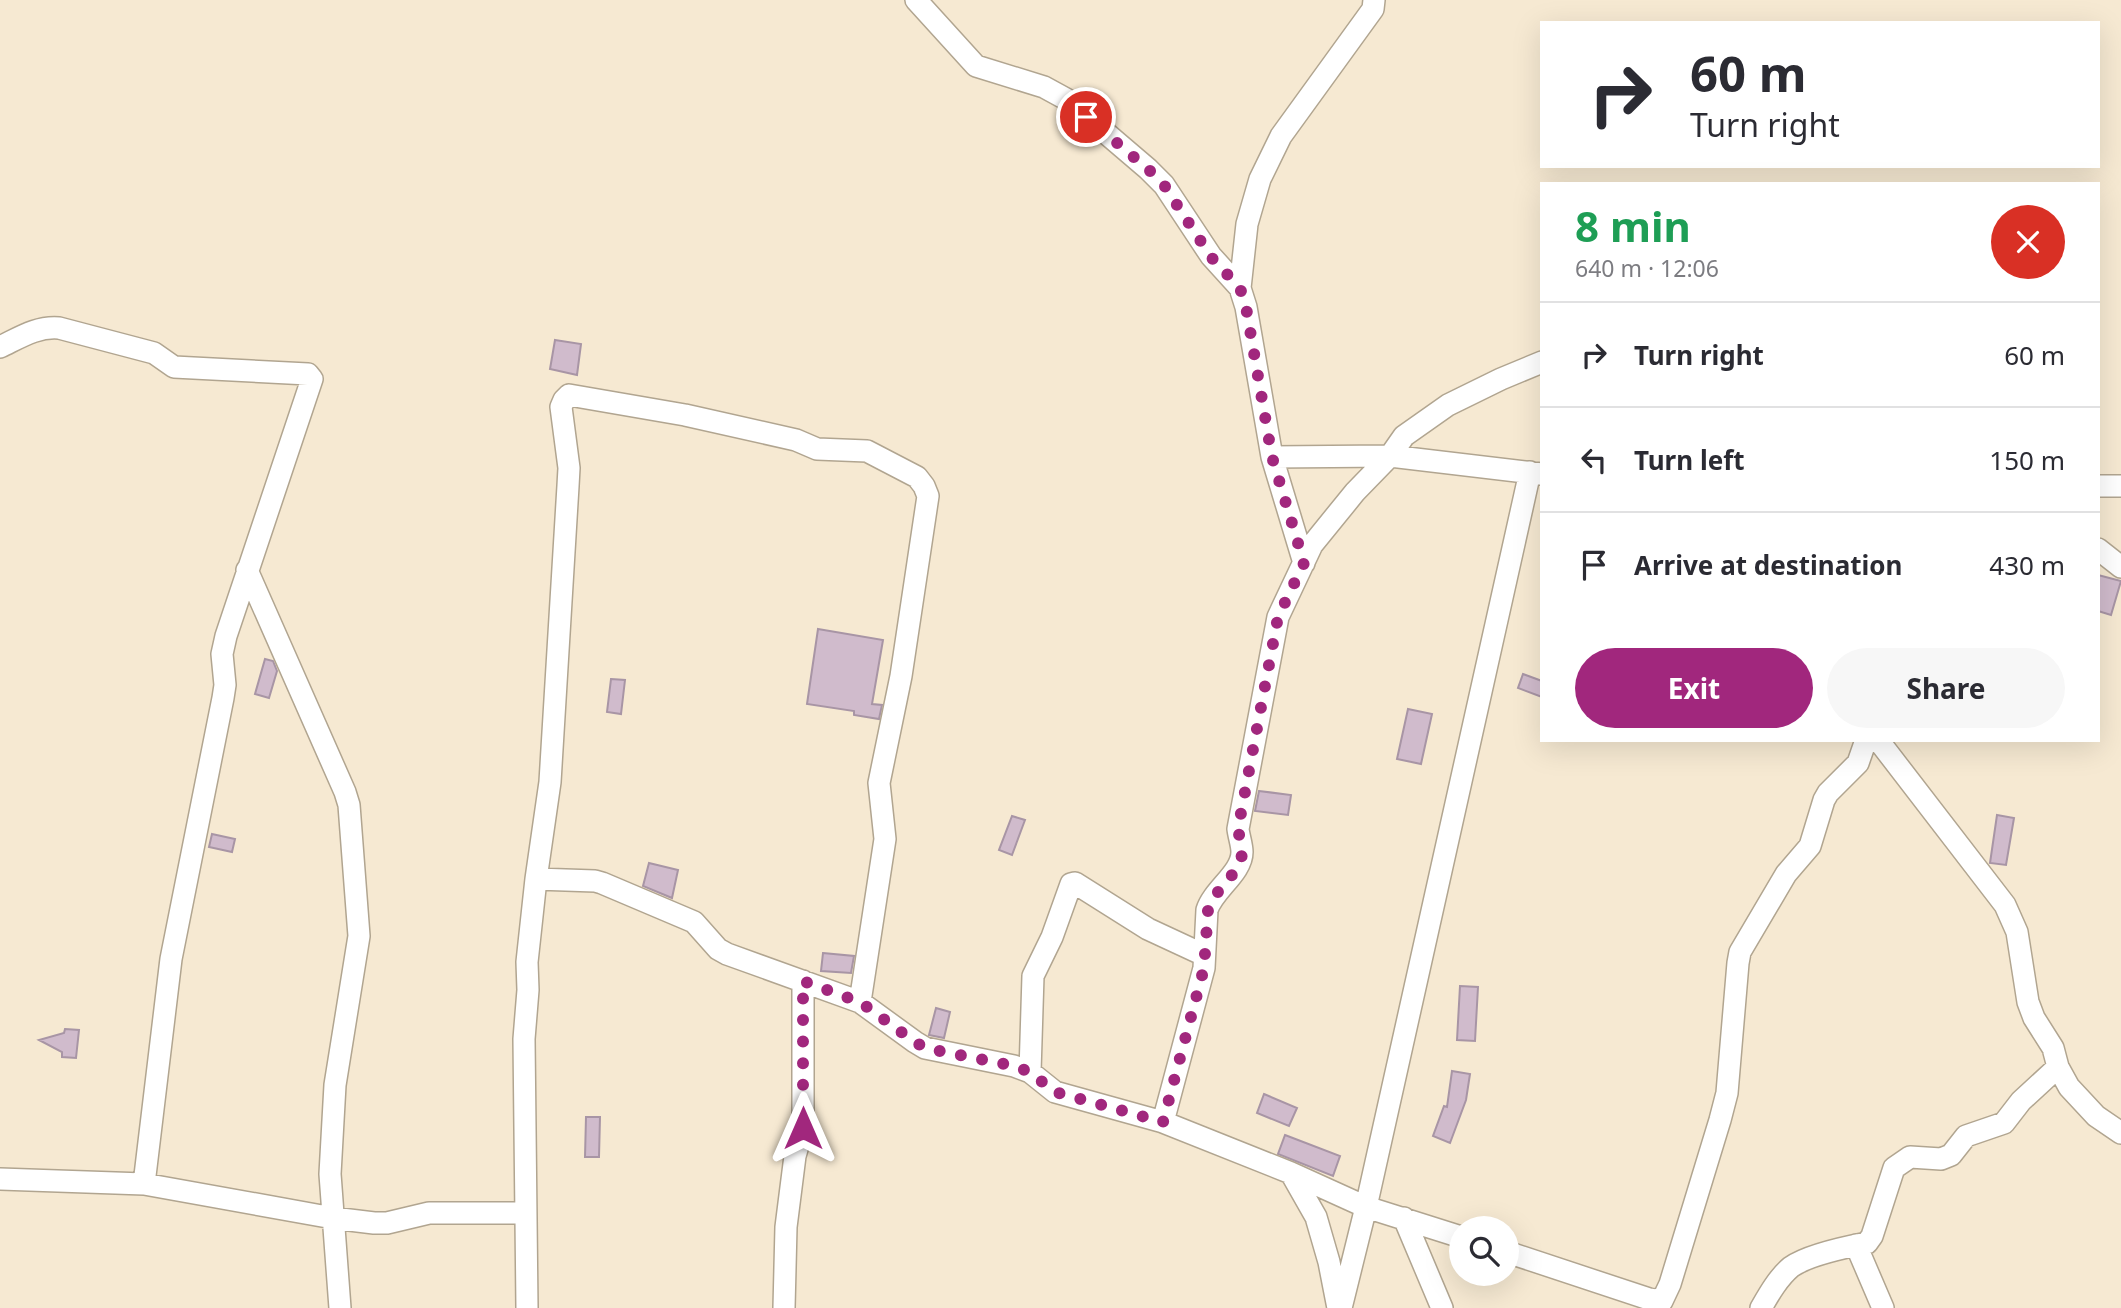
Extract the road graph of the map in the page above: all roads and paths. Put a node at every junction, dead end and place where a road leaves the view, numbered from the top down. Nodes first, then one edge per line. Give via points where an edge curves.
1 (916, 0) edge
2 (1374, 0) edge
3 (1243, 298) junction
4 (0, 347) edge
5 (1540, 363) edge
6 (1390, 456) junction
7 (1272, 457) junction
8 (1536, 473) edge
9 (2100, 486) edge
10 (2121, 486) edge
11 (2100, 551) edge
12 (1304, 563) junction
13 (2121, 567) edge
14 (247, 570) junction
15 (1865, 742) edge
16 (1880, 742) edge
17 (536, 879) junction
18 (1204, 956) junction
19 (803, 981) junction
20 (860, 1002) junction
21 (2058, 1067) junction
22 (1030, 1072) junction
23 (1163, 1122) junction
24 (2121, 1133) edge
25 (1291, 1173) junction
26 (0, 1179) edge
27 (144, 1184) junction
28 (1366, 1208) junction
29 (525, 1213) junction
30 (333, 1218) junction
31 (1404, 1218) junction
32 (1449, 1233) edge
33 (1856, 1245) junction
34 (1519, 1256) edge
35 (1667, 1306) edge
36 (340, 1308) edge
37 (527, 1308) edge
38 (784, 1308) edge
39 (1339, 1308) edge
40 (1442, 1308) edge
41 (1761, 1308) edge
42 (1883, 1308) edge

1 - 3 street via 976,66 1044,87 1066,99 1148,169
2 - 3 street via 1373,9 1281,135 1260,179 1247,225
3 - 7 street
4 - 14 street via 35,330 59,328 154,352 173,367 311,375
5 - 6 street via 1448,405 1404,436
6 - 7 street
6 - 8 street
6 - 12 street via 1312,545
7 - 12 street
8 - 28 street
9 - 10 street
11 - 13 street
12 - 18 street via 1278,617 1238,829 1240,863 1210,902
14 - 27 street via 222,654 225,685 171,959
14 - 30 street via 349,805 359,936 335,1085 330,1174
15 - 35 street via 1858,763 1828,793 1810,846 1786,874 1740,952 1727,1093
16 - 21 street via 2005,905 2017,932 2028,1002
17 - 19 street via 602,883 694,922 727,954
17 - 20 street via 550,782 568,486 564,400 569,396 672,413 796,440 817,449 876,454 917,477 928,496 901,676 879,783 885,839
17 - 29 street via 524,1039
18 - 22 street via 1071,884 1033,976
18 - 23 street
19 - 20 street
19 - 38 street via 803,1128 786,1227
20 - 22 street via 925,1048
21 - 24 street via 2069,1087 2096,1116
21 - 33 street via 2004,1123 1966,1136 1951,1155 1941,1159 1910,1157 1894,1168 1872,1236 1867,1243
22 - 23 street via 1055,1092
23 - 25 street
25 - 28 street
25 - 39 street via 1316,1217
26 - 27 street
27 - 30 street
28 - 31 street
28 - 39 street
29 - 30 street via 429,1213 387,1223
29 - 37 street
30 - 36 street
31 - 32 street
31 - 40 street
33 - 41 street via 1791,1268
33 - 42 street
34 - 35 street

